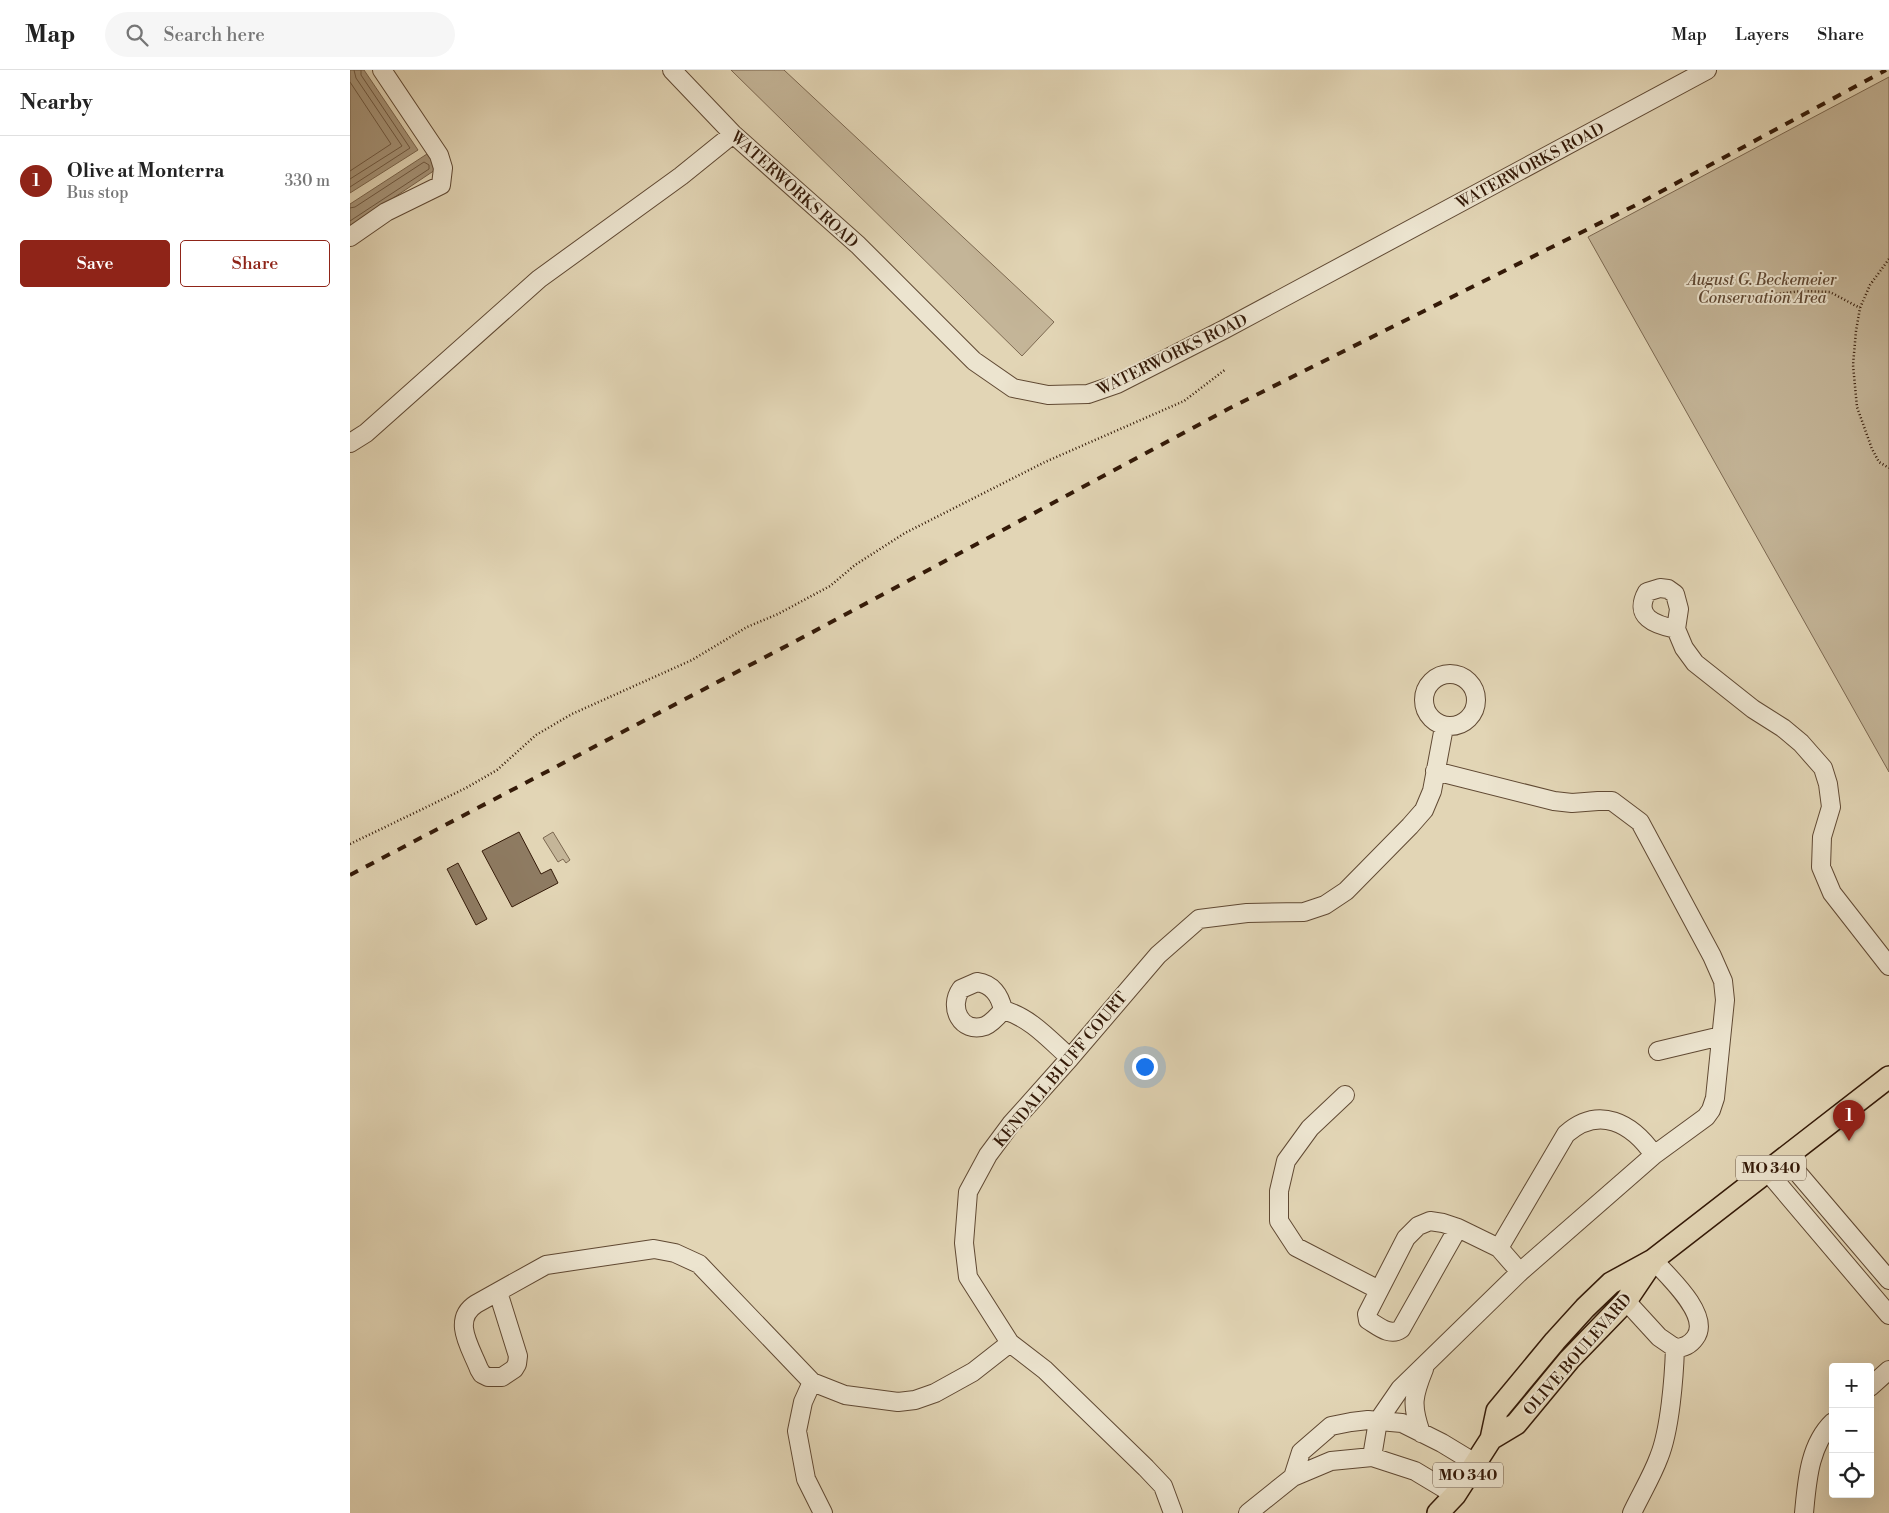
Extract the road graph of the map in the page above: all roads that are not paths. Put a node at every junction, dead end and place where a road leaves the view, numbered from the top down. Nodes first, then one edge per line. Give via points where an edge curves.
1 (382, 70) edge
2 (672, 70) edge
3 (1707, 70) edge
4 (733, 134) junction
5 (350, 237) edge
6 (350, 443) edge
7 (1676, 629) dead end
8 (1444, 727) dead end
9 (1435, 771) junction
10 (1889, 966) edge
11 (1003, 1010) dead end
12 (1722, 1036) junction
13 (1658, 1051) dead end
14 (1070, 1058) junction
15 (1889, 1077) edge
16 (1345, 1095) dead end
17 (1654, 1155) junction
18 (1785, 1158) junction
19 (1767, 1171) junction
20 (1458, 1228) junction
21 (1498, 1248) junction
22 (1654, 1260) junction
23 (1520, 1272) junction
24 (1889, 1280) edge
25 (1379, 1290) junction
26 (498, 1292) junction
27 (1626, 1301) junction
28 (1889, 1315) edge
29 (1010, 1344) junction
30 (1675, 1348) junction
31 (1425, 1366) junction
32 (1889, 1370) edge
33 (812, 1382) junction
34 (1874, 1383) edge
35 (1378, 1421) junction
36 (1829, 1428) edge
37 (1421, 1433) junction
38 (1491, 1438) junction
39 (1372, 1457) junction
40 (1475, 1463) junction
41 (1293, 1476) junction
42 (1444, 1508) edge
43 (823, 1513) edge
44 (1173, 1513) edge
45 (1248, 1513) edge
46 (1632, 1513) edge
47 (1804, 1513) edge

1 - 5 street via 439,155 443,168 441,185 386,212
2 - 4 street, WATERWORKS ROAD
3 - 4 street, WATERWORKS ROAD via 1223,330 1117,384 1088,394 1048,395 1013,388 974,362 858,245
4 - 6 street via 681,176 539,279 366,433
7 - 10 street via 1695,663 1753,709 1783,728 1823,768 1831,807 1822,837 1821,867 1832,893
8 - 9 street, KENDALL BLUFF COURT
9 - 12 street via 1554,801 1612,802 1632,814 1640,822 1723,981
9 - 14 street, KENDALL BLUFF COURT via 1432,791 1424,810 1346,891 1325,905 1304,912 1247,913 1199,919 1158,955
11 - 14 street via 1030,1022
12 - 13 street
12 - 17 street via 1711,1110 1694,1127
14 - 29 street, KENDALL BLUFF COURT via 1011,1124 988,1155 968,1192 964,1243 968,1276
15 - 18 main road, OLIVE BOULEVARD / MO 340
16 - 25 street via 1310,1128 1286,1161 1279,1191 1279,1221 1296,1247
17 - 21 street via 1639,1136 1609,1119 1596,1119 1575,1126 1566,1134
17 - 23 street
18 - 19 main road, OLIVE BOULEVARD / MO 340
18 - 24 street
19 - 22 main road, OLIVE BOULEVARD / MO 340
19 - 28 street
20 - 21 street
20 - 25 street via 1430,1221 1418,1226 1406,1238
20 - 25 street via 1401,1329 1396,1332 1390,1333 1368,1320 1367,1314
21 - 23 street
22 - 27 main road, OLIVE BOULEVARD / MO 340
22 - 30 street via 1696,1311 1699,1322 1697,1336 1692,1342
22 - 38 main road, OLIVE BOULEVARD / MO 340 via 1611,1284 1554,1341 1497,1411
23 - 31 street
26 - 26 street via 518,1356 514,1370 495,1378 478,1370 463,1320 469,1308
26 - 33 street via 546,1265 632,1250 654,1249 675,1253 699,1264
27 - 30 street via 1659,1337
27 - 38 main road, OLIVE BOULEVARD / MO 340 via 1569,1360 1516,1424
29 - 33 street via 974,1372 915,1400 898,1402 845,1395
29 - 44 street, KENDALL BLUFF COURT via 1045,1370 1146,1468 1163,1486
30 - 46 street via 1666,1433 1660,1456
31 - 35 street via 1400,1389
31 - 37 street via 1414,1399 1414,1414
32 - 34 street
33 - 43 street via 803,1402 797,1431 806,1479
35 - 37 street via 1402,1423
35 - 39 street
35 - 41 street via 1332,1426 1302,1452
36 - 47 street via 1816,1448 1808,1475
37 - 40 street
38 - 40 main road, OLIVE BOULEVARD / MO 340
39 - 41 street via 1331,1461
39 - 42 street via 1415,1471
40 - 42 main road, OLIVE BOULEVARD / MO 340
41 - 45 street

